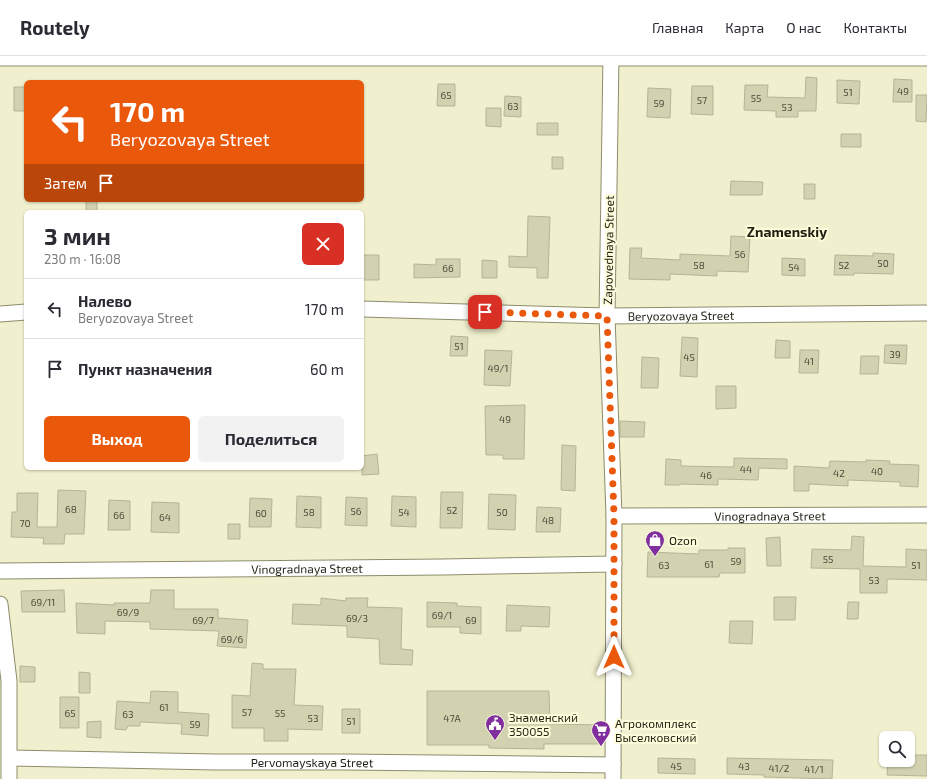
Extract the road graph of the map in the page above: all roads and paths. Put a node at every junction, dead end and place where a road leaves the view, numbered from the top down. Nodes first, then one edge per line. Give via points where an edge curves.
1 (611, 57) edge
2 (0, 58) edge
3 (927, 58) edge
4 (364, 309) edge
5 (24, 312) edge
6 (927, 313) edge
7 (0, 314) edge
8 (607, 316) junction
9 (927, 515) edge
10 (614, 516) junction
11 (614, 564) junction
12 (0, 571) edge
13 (0, 604) edge
14 (10, 758) junction
15 (613, 772) edge
16 (9, 779) edge

1 - 2 street
1 - 3 street
1 - 8 street, Zapovednaya Street
4 - 8 street, Beryozovaya Street
5 - 7 street
6 - 8 street, Beryozovaya Street
8 - 10 street, Zapovednaya Street
9 - 10 street, Vinogradnaya Street
10 - 11 street, Zapovednaya Street
11 - 12 street, Vinogradnaya Street
11 - 15 street, Zapovednaya Street
13 - 14 street via 9,681
14 - 15 street, Pervomayskaya Street via 351,762
14 - 16 street

